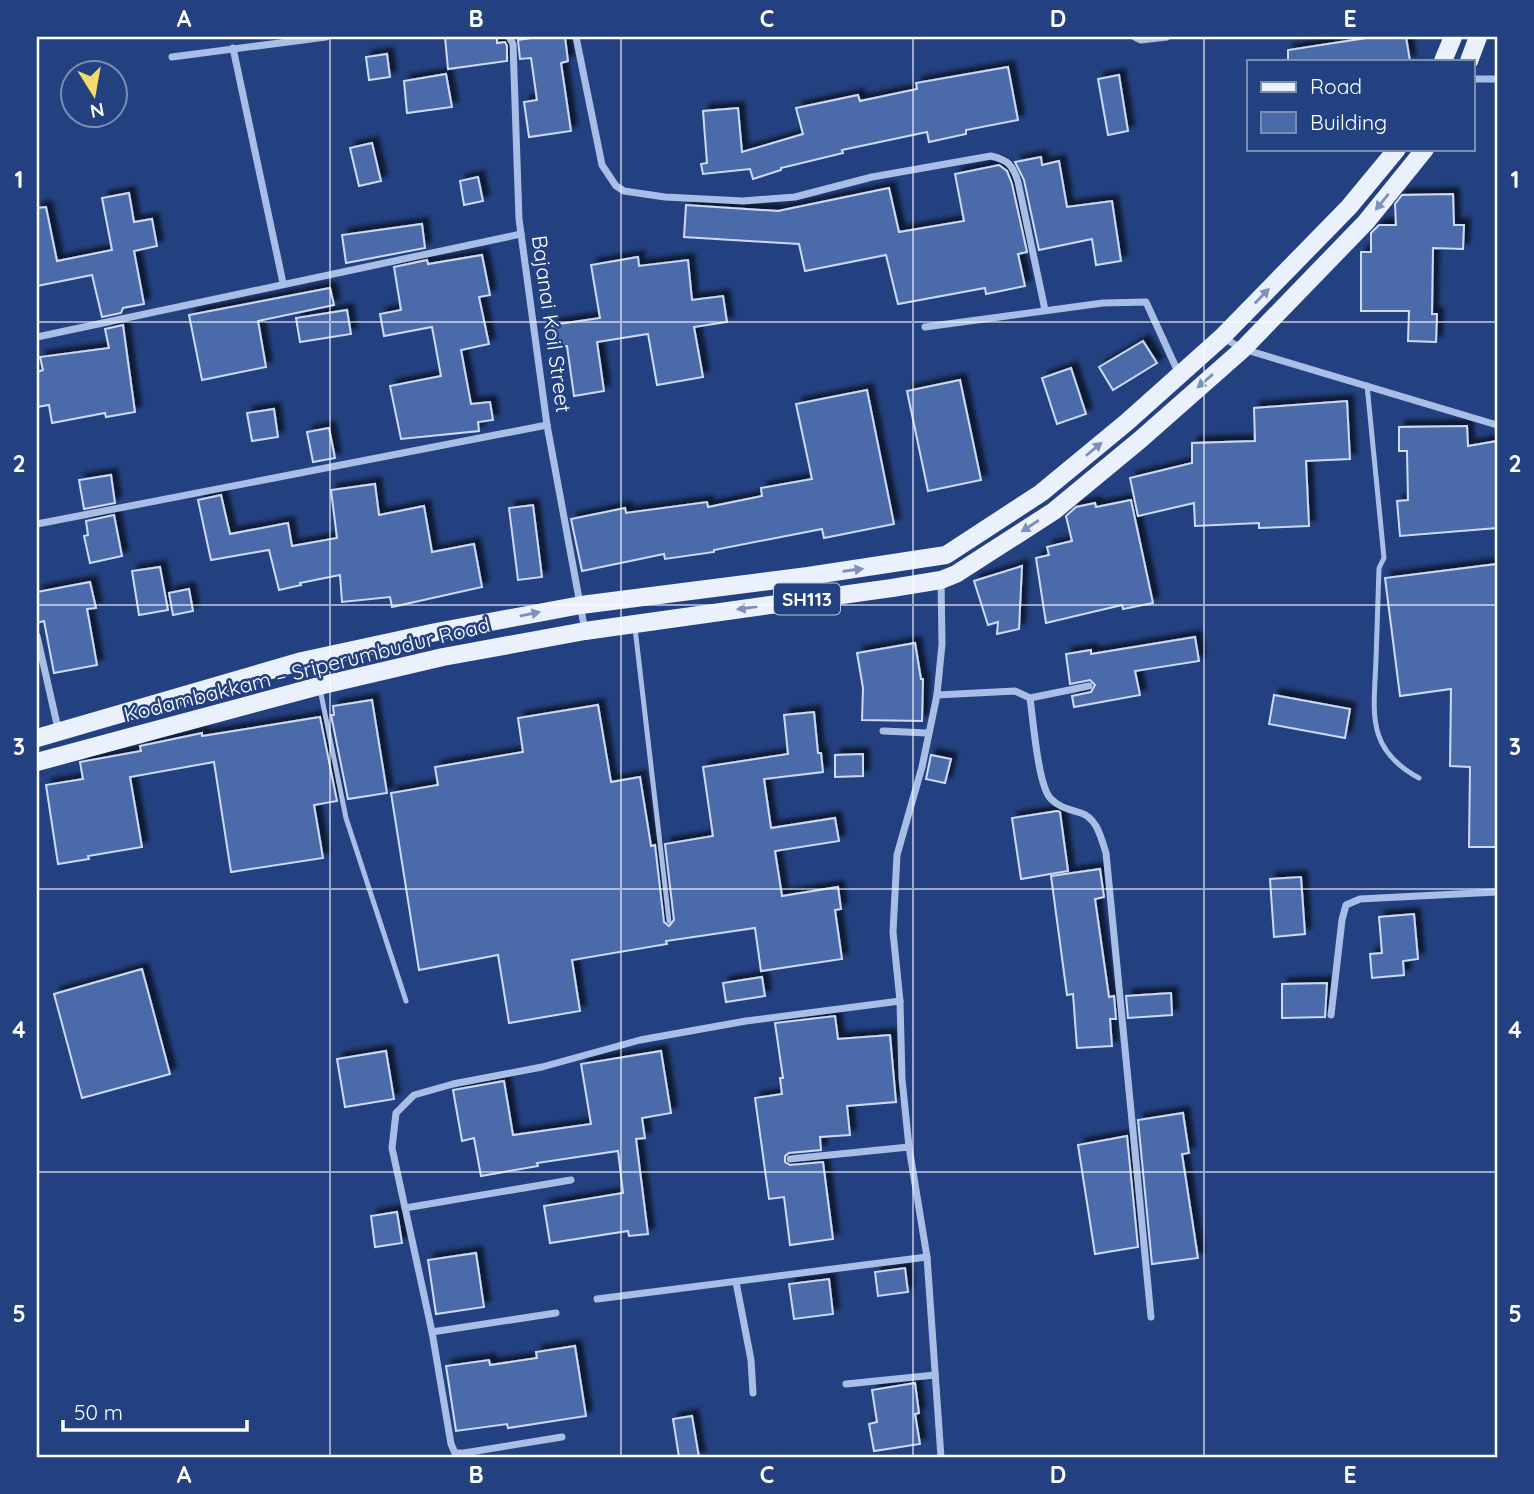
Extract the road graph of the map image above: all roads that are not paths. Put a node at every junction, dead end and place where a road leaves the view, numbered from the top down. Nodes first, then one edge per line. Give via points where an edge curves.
1 (326, 37) edge
2 (576, 37) edge
3 (1135, 37) edge
4 (1167, 37) edge
5 (1453, 37) edge
6 (1478, 37) edge
7 (511, 41) edge
8 (233, 48) junction
9 (172, 57) dead end
10 (1443, 60) edge
11 (1469, 60) edge
12 (1474, 79) edge
13 (1497, 79) edge
14 (1396, 150) edge
15 (1424, 150) edge
16 (522, 234) junction
17 (283, 283) junction
18 (1045, 310) junction
19 (925, 327) dead end
20 (37, 337) edge
21 (1222, 337) junction
22 (1243, 349) junction
23 (1179, 375) junction
24 (1367, 385) junction
25 (547, 425) junction
26 (1497, 425) edge
27 (37, 524) edge
28 (941, 580) junction
29 (581, 605) junction
30 (635, 625) junction
31 (585, 631) junction
32 (37, 636) edge
33 (320, 686) junction
34 (1089, 686) dead end
35 (937, 695) junction
36 (1030, 698) junction
37 (883, 731) dead end
38 (59, 733) junction
39 (927, 733) junction
40 (37, 738) edge
41 (37, 762) edge
42 (1419, 778) dead end
43 (1497, 892) edge
44 (669, 921) dead end
45 (407, 1000) dead end
46 (900, 1001) junction
47 (1331, 1015) dead end
48 (909, 1147) junction
49 (790, 1159) dead end
50 (571, 1181) dead end
51 (405, 1208) junction
52 (927, 1257) junction
53 (736, 1282) junction
54 (597, 1299) dead end
55 (556, 1313) dead end
56 (1151, 1317) dead end
57 (432, 1332) junction
58 (935, 1375) junction
59 (846, 1384) dead end
60 (753, 1393) dead end
61 (562, 1437) dead end
62 (941, 1457) edge

1 - 8 street
2 - 18 street via 602,165 624,191 743,201 795,197 872,177 991,156 1007,160 1015,170
3 - 4 street
5 - 10 main road
6 - 11 main road
7 - 16 street, Bajanai Koil Street
8 - 9 street
8 - 17 street
12 - 13 street
21 -> 14 main road, Kodambakkam – Sriperumbudur Road / SH113 via 1349,207
15 -> 22 main road, Kodambakkam – Sriperumbudur Road / SH113 via 1366,222
16 - 17 street
16 - 25 street, Bajanai Koil Street
17 - 20 street
18 - 19 street
18 - 23 street via 1146,302
21 - 22 street
21 - 23 main road, Kodambakkam – Sriperumbudur Road / SH113
22 - 24 street
22 -> 28 main road, Kodambakkam – Sriperumbudur Road / SH113 via 1054,510
29 -> 23 main road, Kodambakkam – Sriperumbudur Road / SH113 via 946,555 1041,493
24 - 26 street
24 - 42 lane via 1384,558 1379,568 1373,684 1376,728 1386,753
25 - 27 street
25 - 29 street, Bajanai Koil Street
28 -> 30 main road, Kodambakkam – Sriperumbudur Road / SH113
28 - 35 street
29 - 31 street, Bajanai Koil Street
38 -> 29 main road, Kodambakkam – Sriperumbudur Road / SH113 via 302,661
30 - 31 main road, Kodambakkam – Sriperumbudur Road / SH113
30 - 44 lane
31 - 33 main road, Kodambakkam – Sriperumbudur Road / SH113
32 - 38 street
33 - 41 main road, Kodambakkam – Sriperumbudur Road / SH113
33 - 45 lane via 346,818
34 - 36 street
35 - 36 street via 1015,691
35 - 39 street
36 - 56 street via 1049,798 1066,810 1084,814 1097,827 1106,852
37 - 39 street
38 - 40 main road, Kodambakkam – Sriperumbudur Road / SH113
39 - 46 street via 897,855 893,932
43 - 47 street via 1360,899 1346,905
46 - 48 street
46 - 51 street via 640,1040 542,1068 414,1095 396,1113 392,1148
48 - 49 street
48 - 52 street
50 - 51 street
51 - 57 street
52 - 53 street
52 - 58 street
53 - 54 street
53 - 60 street
55 - 57 street
57 - 61 street via 450,1444 456,1452
58 - 59 street
58 - 62 street

